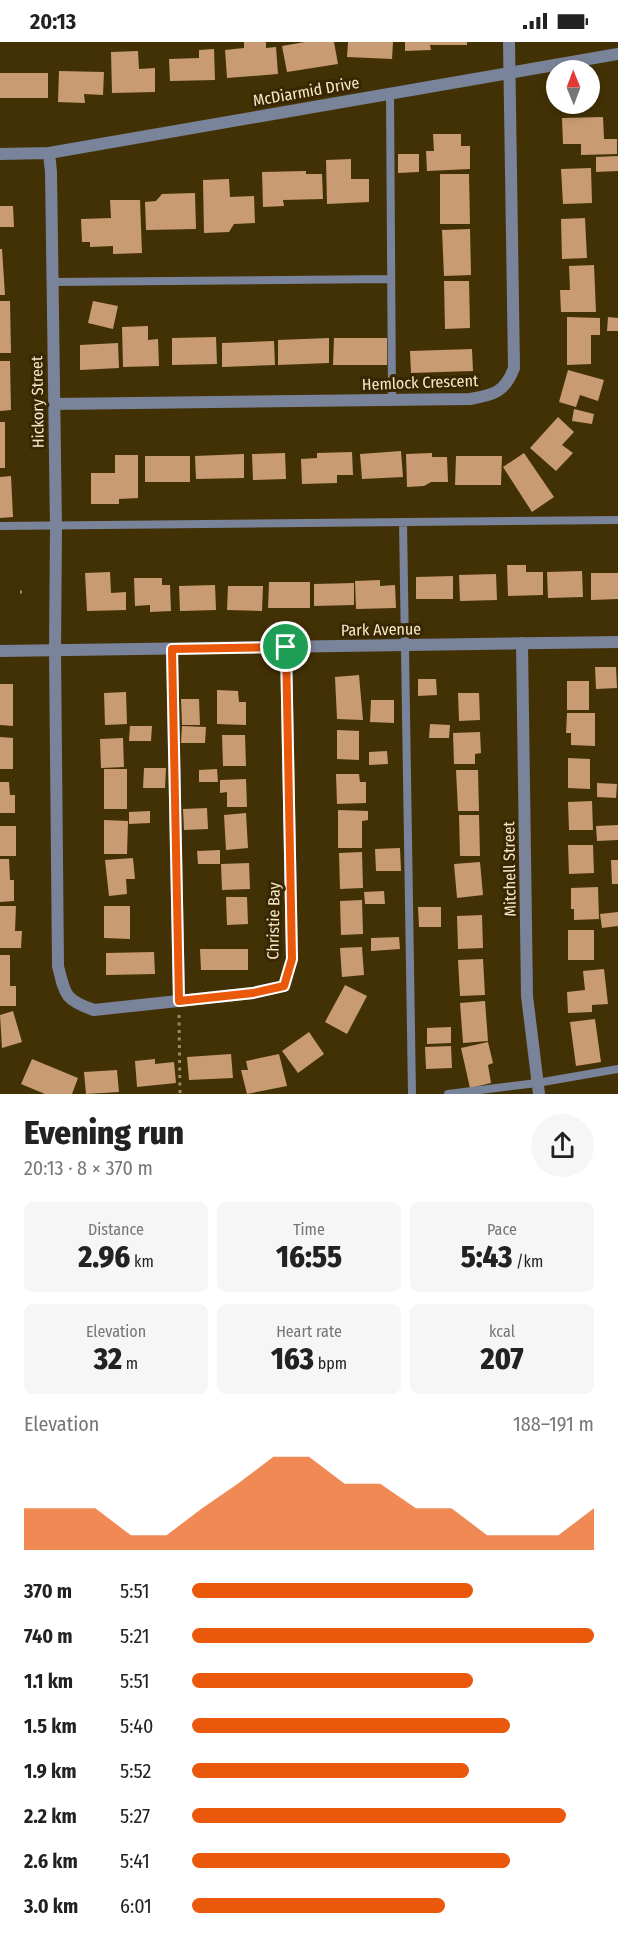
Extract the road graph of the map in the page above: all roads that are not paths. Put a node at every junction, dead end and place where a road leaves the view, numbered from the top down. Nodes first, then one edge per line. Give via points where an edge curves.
1 (508, 42) edge
2 (618, 54) edge
3 (510, 72) junction
4 (390, 93) junction
5 (49, 153) junction
6 (0, 154) edge
7 (391, 279) junction
8 (52, 282) junction
9 (392, 400) junction
10 (53, 404) junction
11 (618, 520) edge
12 (403, 522) junction
13 (0, 526) edge
14 (56, 527) junction
15 (618, 642) edge
16 (522, 643) junction
17 (405, 645) junction
18 (286, 647) junction
19 (172, 649) junction
20 (55, 650) junction
21 (0, 651) edge
22 (179, 1001) junction
23 (618, 1069) edge
24 (538, 1088) edge
25 (412, 1094) edge
26 (448, 1094) edge

1 - 3 street, Hemlock Crescent
2 - 3 street, McDiarmid Drive
3 - 4 street, McDiarmid Drive
3 - 9 street, Hemlock Crescent via 514,368 510,380 501,390 470,399
4 - 5 street, McDiarmid Drive
4 - 7 lane
5 - 6 street, McDiarmid Drive
5 - 8 street, Hickory Street
7 - 8 lane
7 - 9 lane
8 - 10 street, Hickory Street
9 - 10 street, Hemlock Crescent
10 - 14 street, Hickory Street
11 - 12 lane
12 - 14 lane
12 - 17 lane
13 - 14 lane
14 - 20 street, Hickory Street
15 - 16 street, Park Avenue
16 - 17 street, Park Avenue
16 - 24 street, Mitchell Street via 527,996
17 - 18 street, Park Avenue
17 - 25 lane
18 - 19 street, Park Avenue
18 - 22 street, Christie Bay via 292,959 284,986
19 - 20 street, Park Avenue
19 - 22 street
20 - 21 street, Park Avenue
20 - 22 street, Christie Bay via 58,966 64,991 75,1004 94,1010
23 - 24 lane
24 - 26 lane

